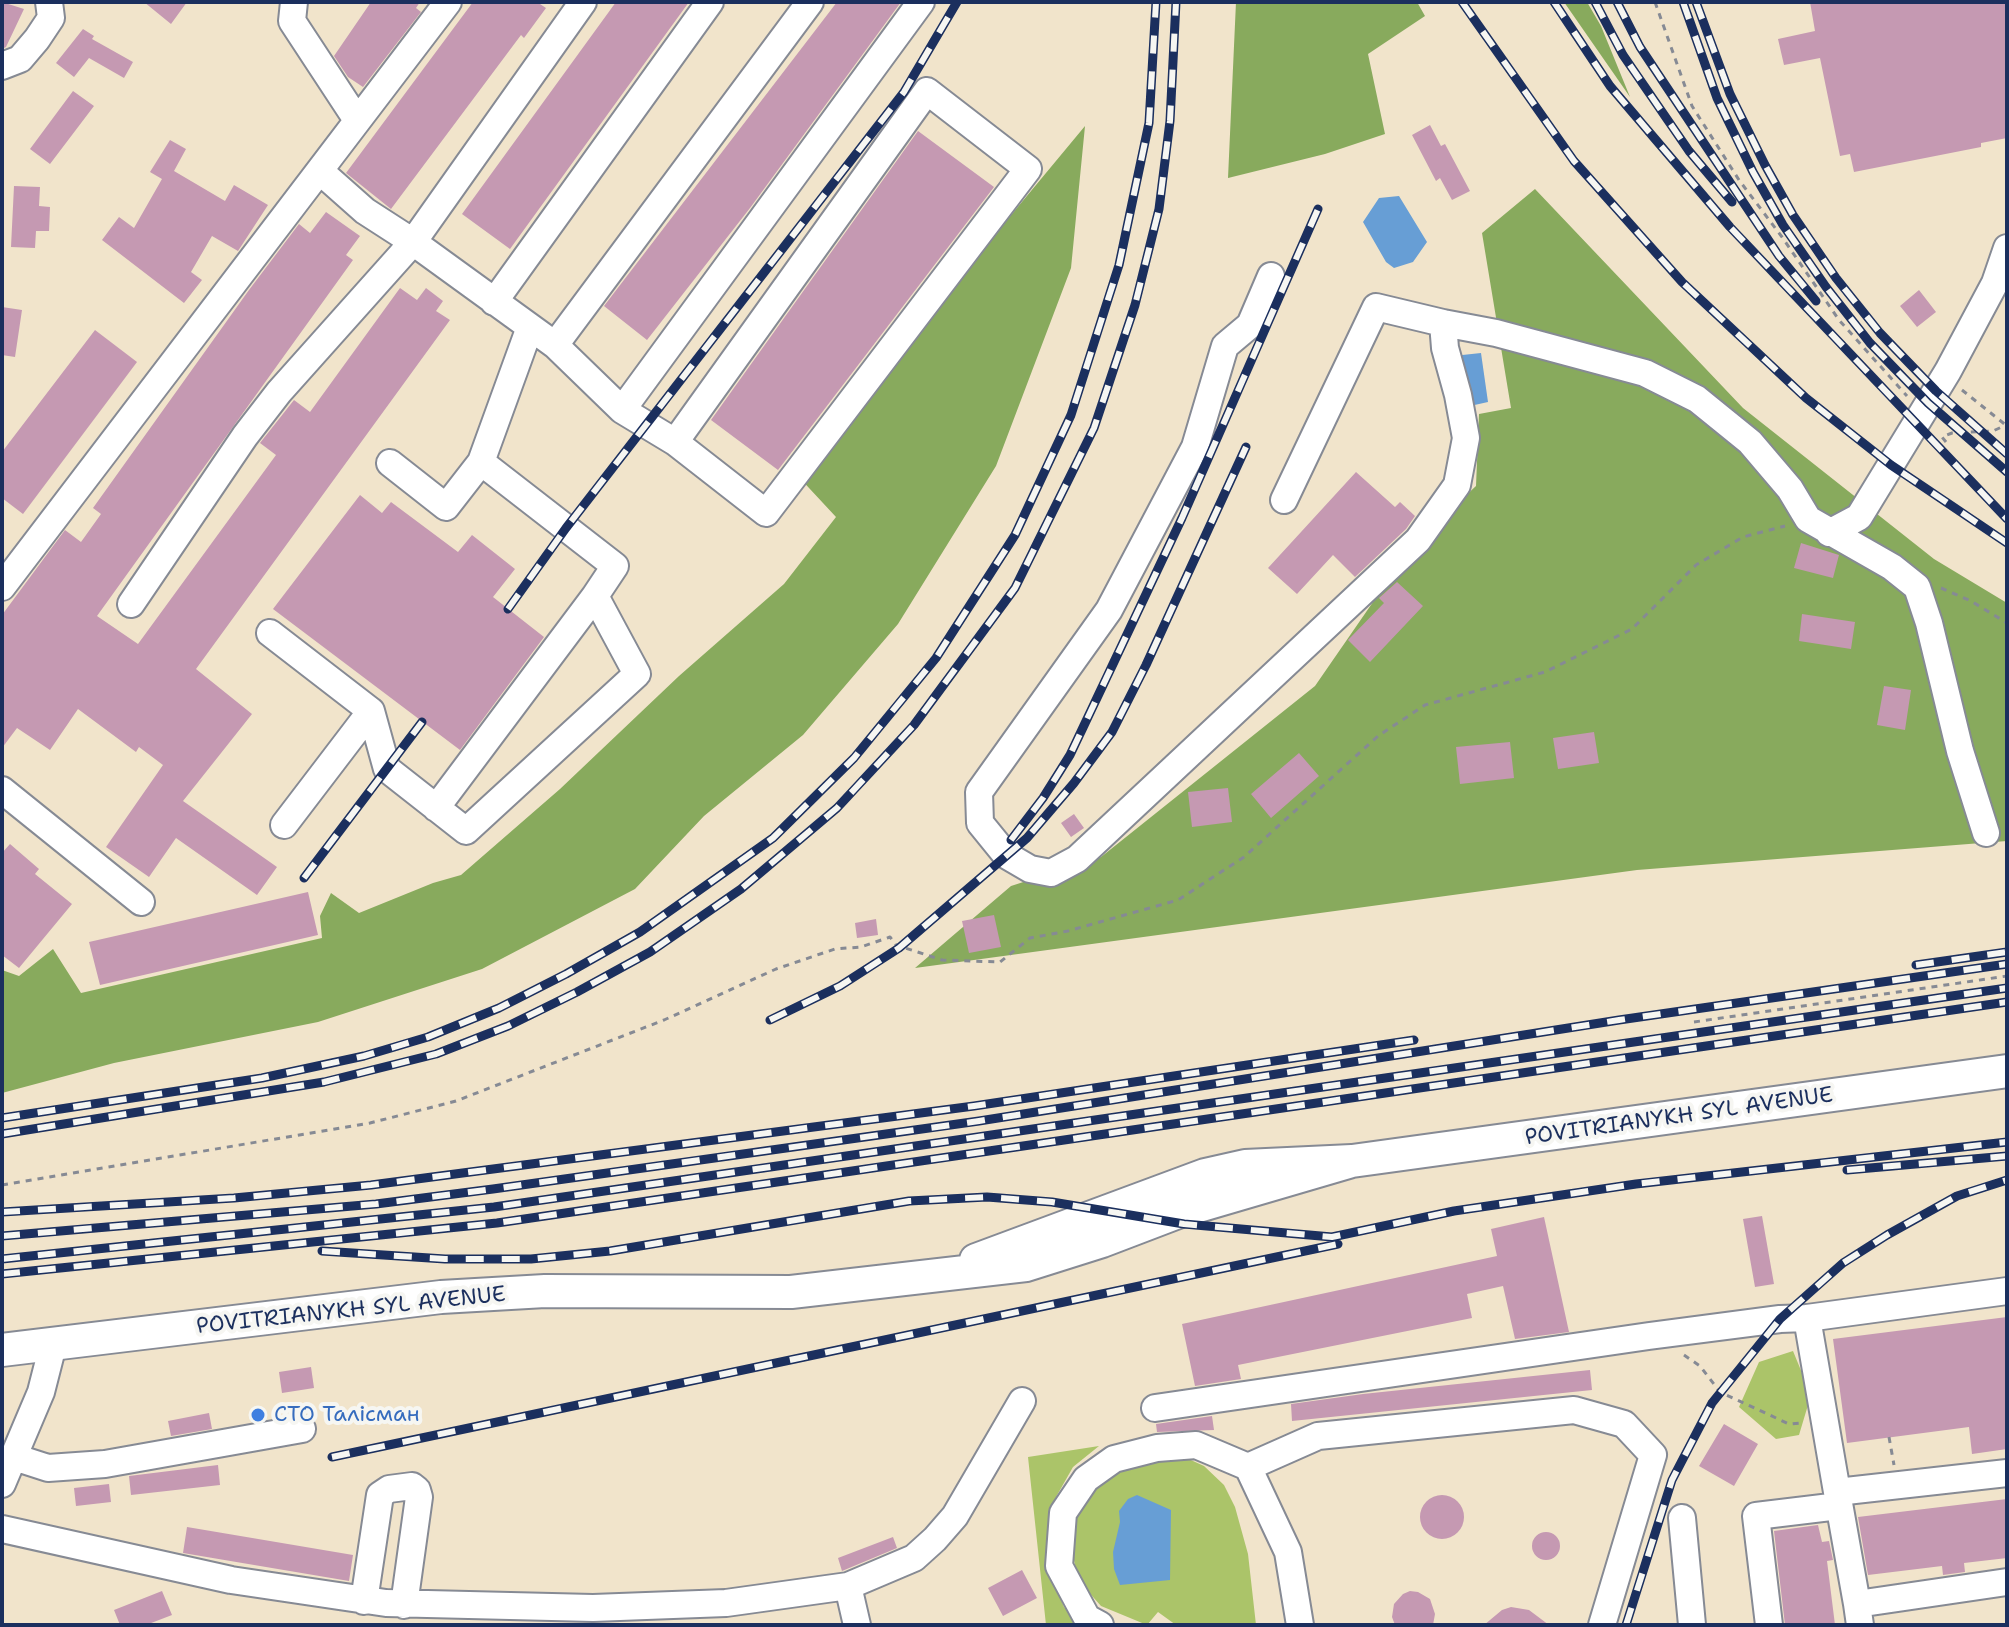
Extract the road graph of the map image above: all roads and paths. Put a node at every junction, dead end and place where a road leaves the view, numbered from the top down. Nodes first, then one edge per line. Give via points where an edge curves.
1 (49, 2) edge
2 (294, 2) edge
3 (448, 2) edge
4 (583, 2) edge
5 (710, 2) edge
6 (810, 2) edge
7 (921, 2) edge
8 (1655, 2) edge
9 (2, 66) edge
10 (357, 120) junction
11 (321, 172) junction
12 (413, 242) junction
13 (2007, 248) edge
14 (1271, 276) dead end
15 (494, 302) junction
16 (1443, 323) junction
17 (530, 327) junction
18 (555, 345) junction
19 (1951, 365) junction
20 (622, 410) junction
21 (1923, 412) junction
22 (2006, 425) edge
23 (675, 442) junction
24 (1946, 442) dead end
25 (481, 462) junction
26 (390, 463) dead end
27 (1284, 500) dead end
28 (1818, 526) junction
29 (2, 587) edge
30 (1917, 587) junction
31 (595, 596) junction
32 (131, 604) dead end
33 (2007, 623) edge
34 (270, 633) dead end
35 (371, 711) junction
36 (2, 790) edge
37 (436, 808) junction
38 (284, 825) dead end
39 (1986, 833) dead end
40 (141, 902) dead end
41 (2007, 976) edge
42 (1694, 1022) dead end
43 (2007, 1071) edge
44 (2, 1185) edge
45 (2007, 1291) edge
46 (1807, 1318) junction
47 (53, 1345) junction
48 (2, 1350) edge
49 (1683, 1355) dead end
50 (1022, 1401) dead end
51 (1155, 1408) dead end
52 (1825, 1420) junction
53 (302, 1429) dead end
54 (14, 1457) junction
55 (1248, 1467) junction
56 (2007, 1473) edge
57 (2, 1484) edge
58 (1838, 1499) junction
59 (1682, 1518) dead end
60 (2, 1529) edge
61 (2007, 1582) edge
62 (848, 1586) junction
63 (385, 1608) edge
64 (728, 1614) edge
65 (1859, 1615) edge
66 (857, 1625) edge
67 (1100, 1625) edge
68 (1300, 1625) edge
69 (1602, 1625) edge
70 (1692, 1625) edge
71 (1769, 1625) edge

1 - 9 street via 51,18 37,39 20,59
2 - 10 street via 292,21
3 - 10 street
4 - 12 street
5 - 15 street
6 - 18 street
7 - 20 street
8 - 21 path via 1692,106 1739,180 1839,320
10 - 11 street
11 - 12 street via 365,211
11 - 29 street
12 - 15 street
12 - 32 street via 279,392
13 - 19 street via 1995,283
14 - 16 street via 1250,325 1225,346 1195,447 1109,610 979,792 980,823 1006,855 1030,869 1051,873 1077,859 1418,540 1457,485 1466,438
15 - 17 street
16 - 27 street via 1376,307
16 - 28 street via 1645,373 1697,399 1750,442
17 - 18 street
17 - 25 street
18 - 20 street
19 - 21 street
19 - 22 path via 1958,387
20 - 23 street
21 - 28 street via 1859,517
22 - 24 path via 1993,431 1952,433 1942,437
23 - 23 street via 927,91 1028,169 766,513
25 - 26 street via 446,507
25 - 31 street via 615,566
28 - 30 street
28 - 44 path via 1743,537 1696,565 1632,629 1545,672 1425,705 1378,736 1244,857 1178,900 1030,938 1000,962 942,960 896,945 890,937 835,949 456,1101 355,1126
30 - 33 path via 1939,587
30 - 39 street
31 - 37 street
31 - 37 street via 637,674 466,831
34 - 35 street
35 - 37 street via 387,769
35 - 38 street
36 - 40 street
41 - 42 path
43 - 47 main road, POVITRIANYKH SYL AVENUE via 1352,1161 1245,1166 1205,1175 940,1274 879,1284 791,1292 545,1291 441,1297
45 - 46 street
46 - 51 street
46 - 52 street
47 - 48 main road, POVITRIANYKH SYL AVENUE
47 - 54 street via 41,1392
49 - 52 path via 1700,1366 1720,1392 1754,1409 1789,1424
50 - 62 street via 955,1516 935,1539 914,1558
52 - 58 street
53 - 54 street via 105,1464 48,1468
54 - 57 street
55 - 67 street via 1196,1445 1114,1459 1086,1479 1063,1513 1059,1566 1087,1618
55 - 68 street via 1288,1552
55 - 69 street via 1318,1436 1574,1410 1624,1424 1653,1455
56 - 58 street
58 - 65 street
58 - 71 street via 1756,1516
59 - 70 street
60 - 63 street
61 - 65 street
62 - 64 street
62 - 66 street
63 - 64 street

